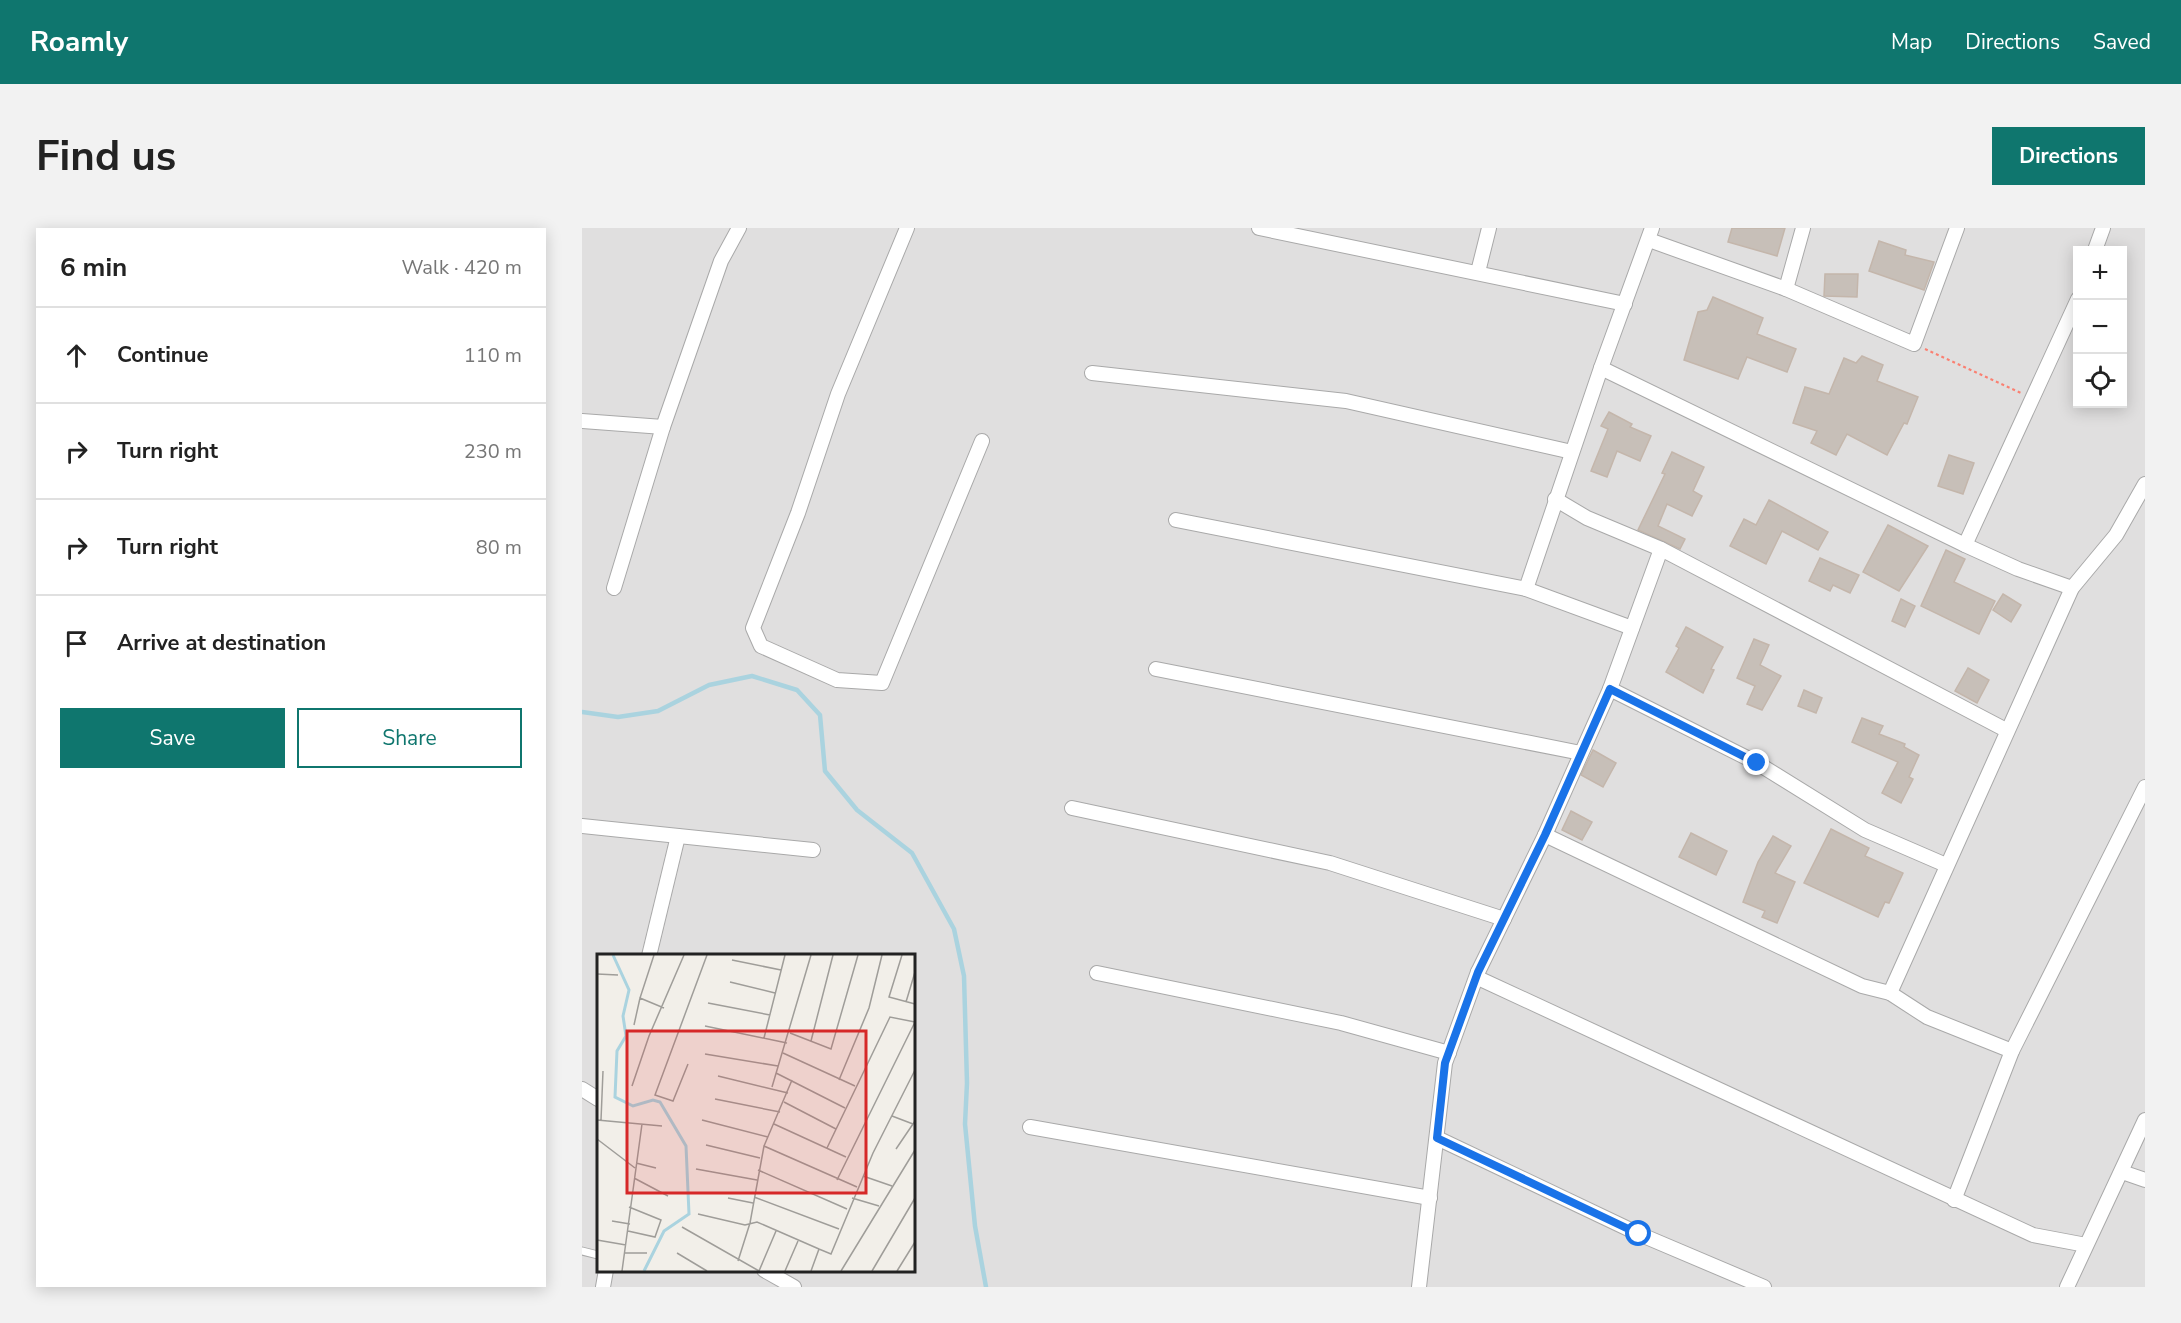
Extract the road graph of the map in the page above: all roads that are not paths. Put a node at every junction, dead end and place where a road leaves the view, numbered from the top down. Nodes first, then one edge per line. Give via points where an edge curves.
1 (739, 228) edge
2 (907, 228) edge
3 (1259, 228) edge
4 (1489, 228) edge
5 (1803, 228) edge
6 (1957, 228) edge
7 (2103, 228) edge
8 (1650, 234) edge
9 (2096, 246) edge
10 (1478, 272) junction
11 (1786, 289) junction
12 (2078, 300) edge
13 (1625, 304) junction
14 (1601, 368) junction
15 (1092, 373) dead end
16 (582, 421) edge
17 (663, 427) junction
18 (982, 441) dead end
19 (1572, 452) junction
20 (2145, 484) edge
21 (1555, 499) junction
22 (1176, 520) dead end
23 (1965, 545) junction
24 (1661, 549) junction
25 (614, 588) dead end
26 (2072, 588) junction
27 (1526, 589) junction
28 (1632, 628) junction
29 (1156, 669) dead end
30 (1610, 689) junction
31 (2006, 730) junction
32 (1581, 753) junction
33 (2145, 787) edge
34 (1072, 808) dead end
35 (582, 826) edge
36 (1545, 835) junction
37 (678, 836) junction
38 (813, 850) dead end
39 (1946, 866) junction
40 (1504, 920) junction
41 (649, 954) edge
42 (1478, 972) junction
43 (1097, 973) dead end
44 (1890, 993) junction
45 (2012, 1051) junction
46 (1449, 1053) junction
47 (582, 1089) edge
48 (597, 1098) edge
49 (2145, 1120) edge
50 (1030, 1127) dead end
51 (1437, 1138) junction
52 (2122, 1172) junction
53 (2145, 1180) edge
54 (1430, 1198) junction
55 (1954, 1200) junction
56 (2086, 1245) junction
57 (582, 1251) edge
58 (597, 1255) edge
59 (606, 1272) edge
60 (768, 1272) edge
61 (603, 1287) edge
62 (794, 1287) edge
63 (1419, 1287) edge
64 (1764, 1287) edge
65 (2067, 1287) edge

1 - 17 street via 722,261
2 - 18 street via 838,394 798,513 753,628 761,646 837,680 882,683
3 - 10 street
4 - 10 street
5 - 11 street
6 - 11 street via 1914,344
7 - 9 street
8 - 11 street
8 - 13 street
10 - 13 street
12 - 23 street
13 - 14 street
14 - 19 street
14 - 23 street
15 - 19 street via 1346,401
16 - 17 street
17 - 25 street
19 - 21 street
20 - 26 street via 2116,535
21 - 24 street via 1587,518
21 - 27 street
22 - 27 street
23 - 26 street
24 - 28 street
24 - 31 street
26 - 31 street
27 - 28 street
28 - 30 street
29 - 32 street
30 - 32 street
30 - 39 street via 1757,763 1865,830
31 - 39 street
32 - 36 street
33 - 45 street
34 - 40 street via 1330,863
35 - 37 street
36 - 40 street
36 - 44 street via 1862,986
37 - 38 street
37 - 41 street
39 - 44 street
40 - 42 street
42 - 46 street
42 - 55 street via 1483,981
43 - 46 street via 1341,1023
44 - 45 street via 1927,1017
45 - 55 street
46 - 51 street
47 - 48 street
49 - 52 street
50 - 54 street
51 - 54 street
51 - 64 street via 1639,1234
52 - 53 street
52 - 56 street
54 - 63 street
55 - 56 street via 2033,1235
56 - 65 street
57 - 58 lane
59 - 61 street
60 - 62 street

